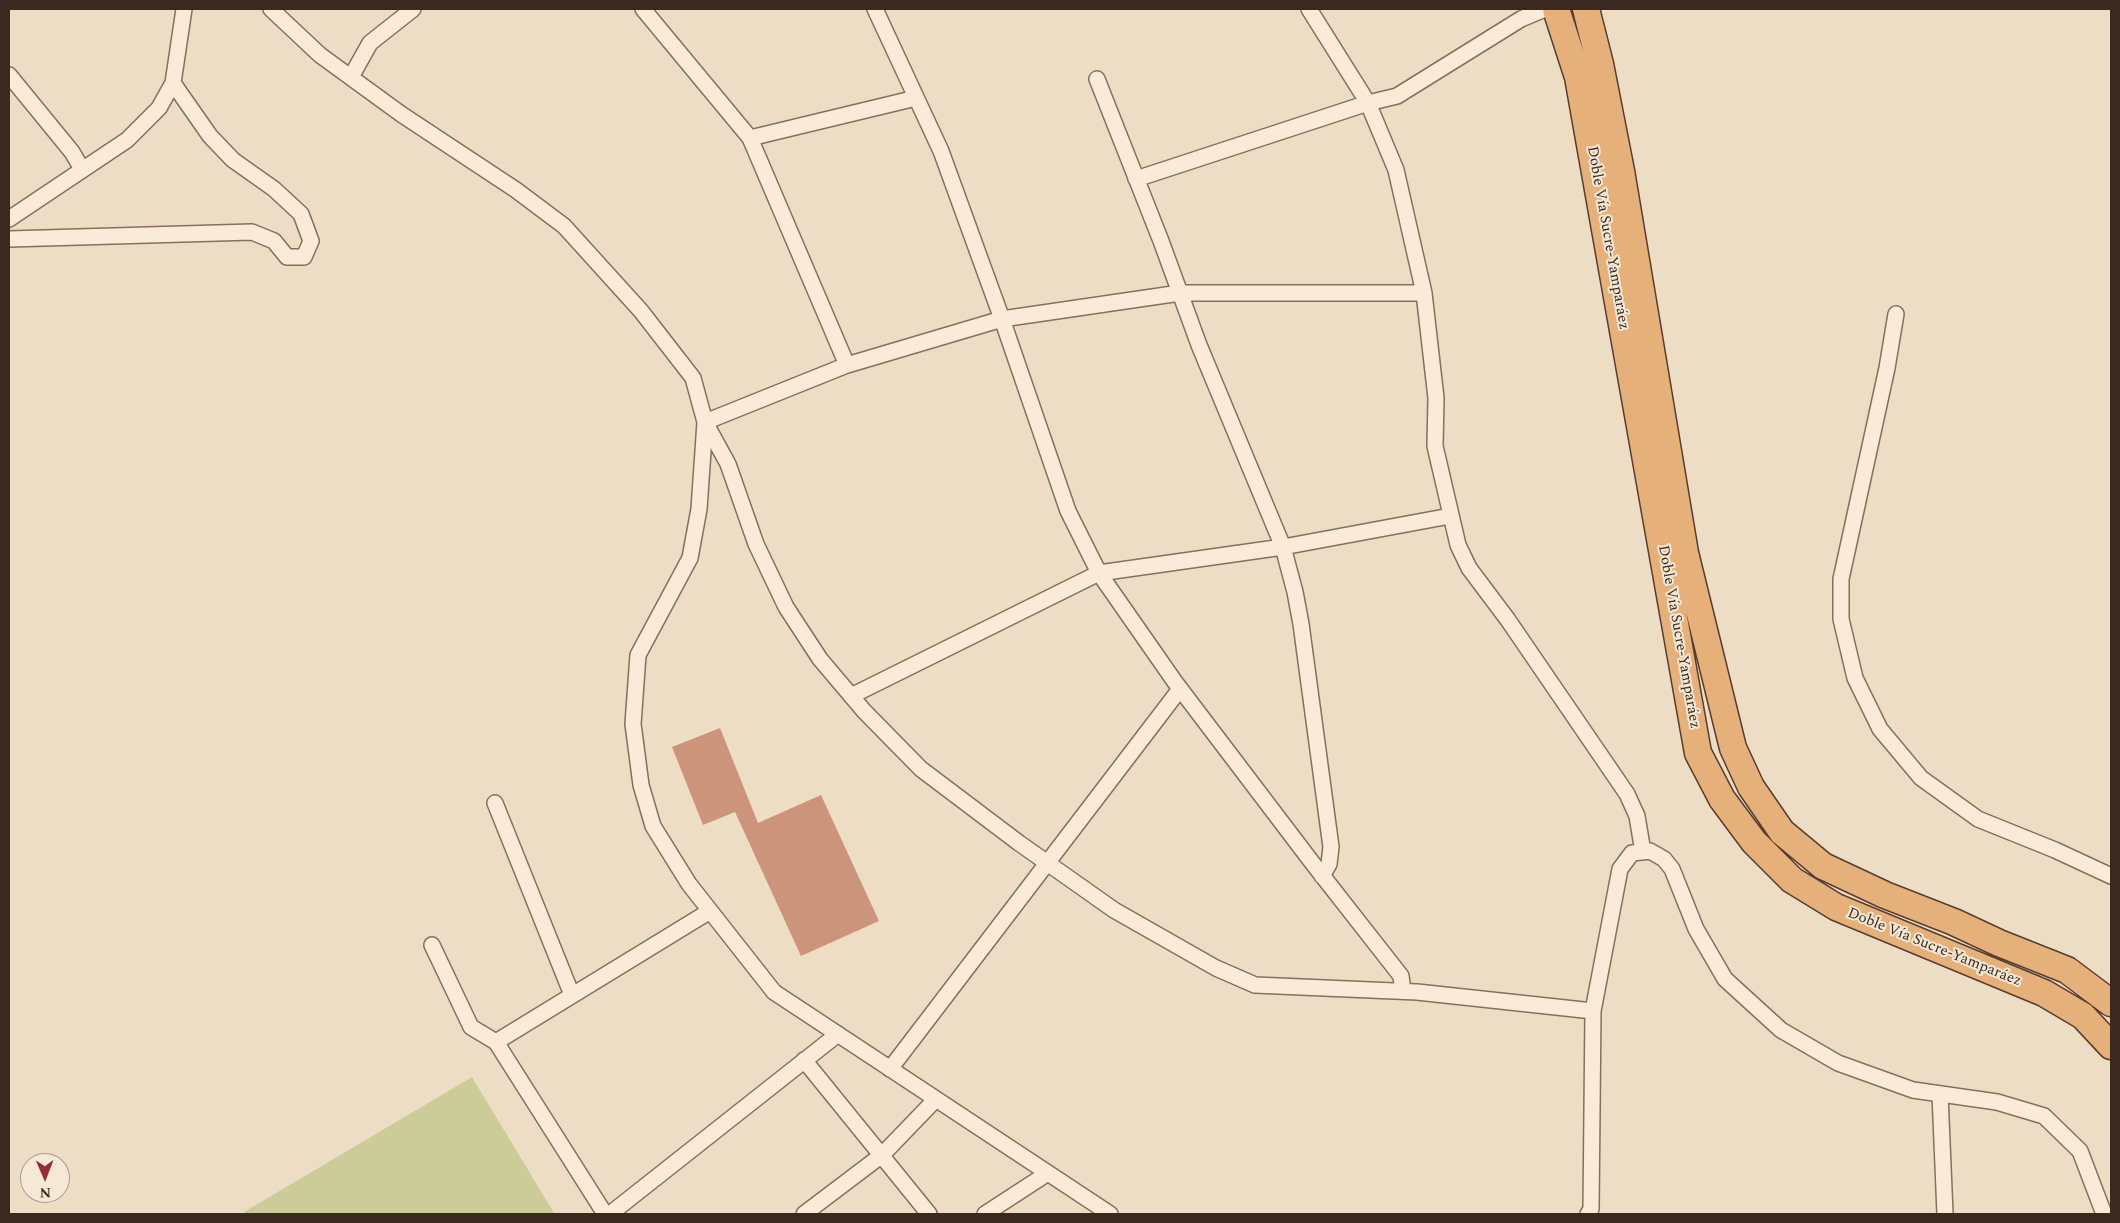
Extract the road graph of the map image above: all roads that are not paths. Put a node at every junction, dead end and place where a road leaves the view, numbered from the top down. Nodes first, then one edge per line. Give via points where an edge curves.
1 (184, 9) edge
2 (271, 9) edge
3 (413, 9) edge
4 (643, 9) edge
5 (875, 9) edge
6 (1309, 9) edge
7 (1545, 9) edge
8 (1556, 9) edge
9 (1586, 9) edge
10 (9, 75) edge
11 (351, 77) junction
12 (1097, 79) dead end
13 (173, 83) junction
14 (916, 98) junction
15 (1368, 103) junction
16 (750, 138) junction
17 (82, 169) junction
18 (1136, 179) junction
19 (9, 219) edge
20 (9, 239) edge
21 (1180, 293) junction
22 (1424, 293) junction
23 (1896, 314) dead end
24 (1002, 319) junction
25 (846, 365) junction
26 (705, 422) junction
27 (1450, 516) junction
28 (1283, 547) junction
29 (1099, 573) junction
30 (1180, 689) junction
31 (851, 696) junction
32 (495, 803) dead end
33 (1643, 852) junction
34 (1048, 863) junction
35 (1322, 876) junction
36 (2111, 876) edge
37 (710, 911) junction
38 (432, 945) dead end
39 (1403, 991) junction
40 (572, 995) junction
41 (2111, 1003) edge
42 (1592, 1011) junction
43 (838, 1034) junction
44 (496, 1042) junction
45 (2111, 1046) edge
46 (804, 1060) junction
47 (890, 1069) junction
48 (1940, 1094) junction
49 (936, 1099) junction
50 (882, 1155) junction
51 (1048, 1173) junction
52 (605, 1214) edge
53 (610, 1214) edge
54 (804, 1214) edge
55 (929, 1214) edge
56 (985, 1214) edge
57 (1110, 1214) edge
58 (1588, 1214) edge
59 (1945, 1214) edge
60 (2104, 1214) edge

1 - 13 street
2 - 11 street via 320,55
3 - 11 street via 370,43
4 - 16 street
5 - 14 street
6 - 15 street
7 - 15 street via 1521,19 1397,96
8 - 45 highway, Doble Vía Sucre-Yamparáez via 1578,77 1698,753 1722,799 1754,842 1792,880 1836,907 2044,993 2083,1016
9 - 41 highway, Doble Vía Sucre-Yamparáez via 1621,171 1685,553 1733,748 1751,787 1782,832 1823,866 2066,970
10 - 17 street via 72,152
11 - 26 street via 564,226 641,311 693,378
12 - 18 street
13 - 17 street via 159,108 127,140
13 - 20 street via 210,136 233,160 274,189 300,214 311,241 304,257 287,257 274,241 252,232
14 - 16 street
14 - 24 street via 941,151
15 - 18 street
15 - 22 street via 1396,170
16 - 25 street
17 - 19 street
18 - 21 street
21 - 22 street
21 - 24 street
21 - 28 street
22 - 27 street via 1436,398 1436,446
23 - 36 street via 1841,579 1841,619 1854,678 1880,729 1922,778 1978,819
24 - 25 street
24 - 29 street via 1068,511
25 - 26 street
26 - 31 street via 728,464 756,544 786,607 820,658
26 - 37 street via 699,509 690,558 638,655 632,724 641,785 653,826
27 - 28 street
27 - 33 street via 1469,568 1627,794 1638,816
28 - 29 street
28 - 35 street via 1301,624 1331,847 1329,864
29 - 30 street
29 - 31 street
30 - 34 street
30 - 35 street
31 - 34 street via 921,769
32 - 40 street
33 - 42 street via 1632,853 1620,869
33 - 48 street via 1650,851 1664,859 1672,869 1696,929 1725,979 1781,1030 1838,1063 1913,1090
34 - 39 street via 1114,910 1216,968 1254,985
34 - 47 street
35 - 39 street via 1401,976
37 - 40 street
37 - 43 street via 774,992
38 - 44 street via 471,1026
39 - 42 street
40 - 44 street
42 - 58 street via 1591,1208
43 - 46 street
43 - 47 street
44 - 52 street
46 - 50 street
46 - 53 street
47 - 49 street
48 - 59 street
48 - 60 street via 1997,1102 2044,1116 2080,1150
49 - 50 street
49 - 51 street
50 - 54 street
50 - 55 street
51 - 56 street
51 - 57 street

